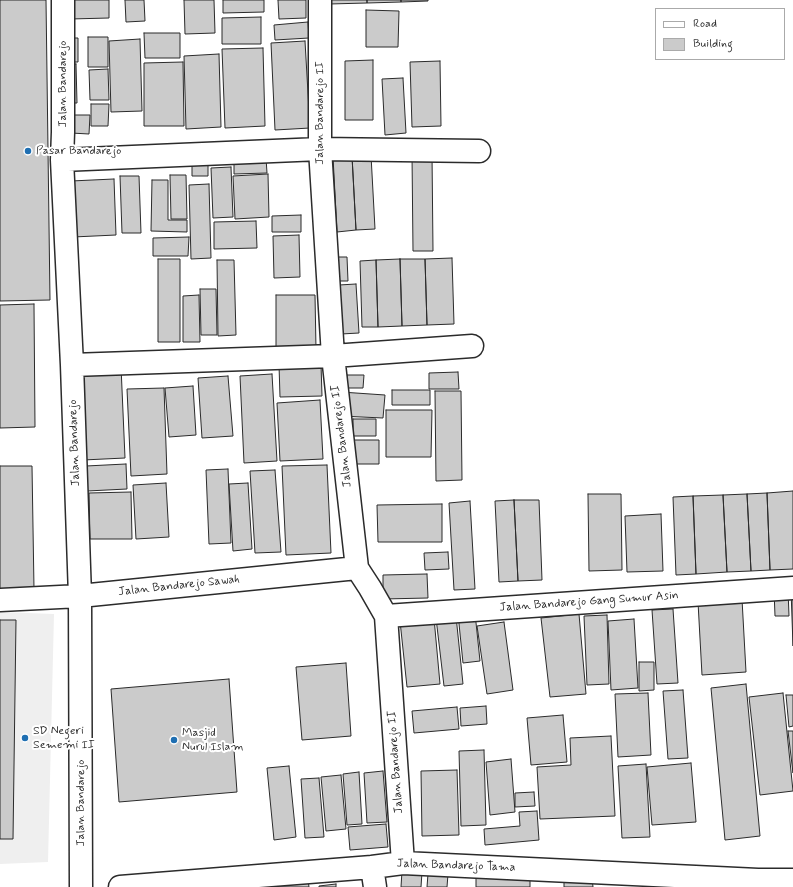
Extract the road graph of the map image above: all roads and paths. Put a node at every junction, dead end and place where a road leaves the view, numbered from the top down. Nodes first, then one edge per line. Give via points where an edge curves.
1 (63, 0) edge
2 (320, 0) edge
3 (320, 149) junction
4 (479, 151) dead end
5 (62, 160) junction
6 (472, 346) dead end
7 (333, 356) junction
8 (72, 365) junction
9 (357, 568) junction
10 (793, 588) edge
11 (80, 596) junction
12 (0, 600) edge
13 (386, 616) junction
14 (403, 863) junction
15 (374, 877) edge
16 (793, 880) edge
17 (758, 884) edge
18 (81, 887) edge
19 (120, 887) edge

1 - 5 street, Jalan Bandarejo
2 - 3 street, Jalan Bandarejo II
3 - 4 street
3 - 5 street
3 - 7 street, Jalan Bandarejo II
5 - 8 street, Jalan Bandarejo
6 - 7 street
7 - 8 street
7 - 9 street, Jalan Bandarejo II
8 - 11 street, Jalan Bandarejo
9 - 11 street, Jalan Bandarejo Sawah
9 - 13 street, Jalan Bandarejo II
10 - 13 street, Jalan Bandarejo Gang Sumur Asin
11 - 12 street, Jalan Bandarejo Sawah
11 - 18 street, Jalan Bandarejo
13 - 14 street, Jalan Bandarejo II
14 - 15 street, Jalan Bandarejo Tama
14 - 17 street, Jalan Bandarejo Tama
15 - 19 street, Jalan Bandarejo Tama
16 - 17 street, Jalan Bandarejo Tama

